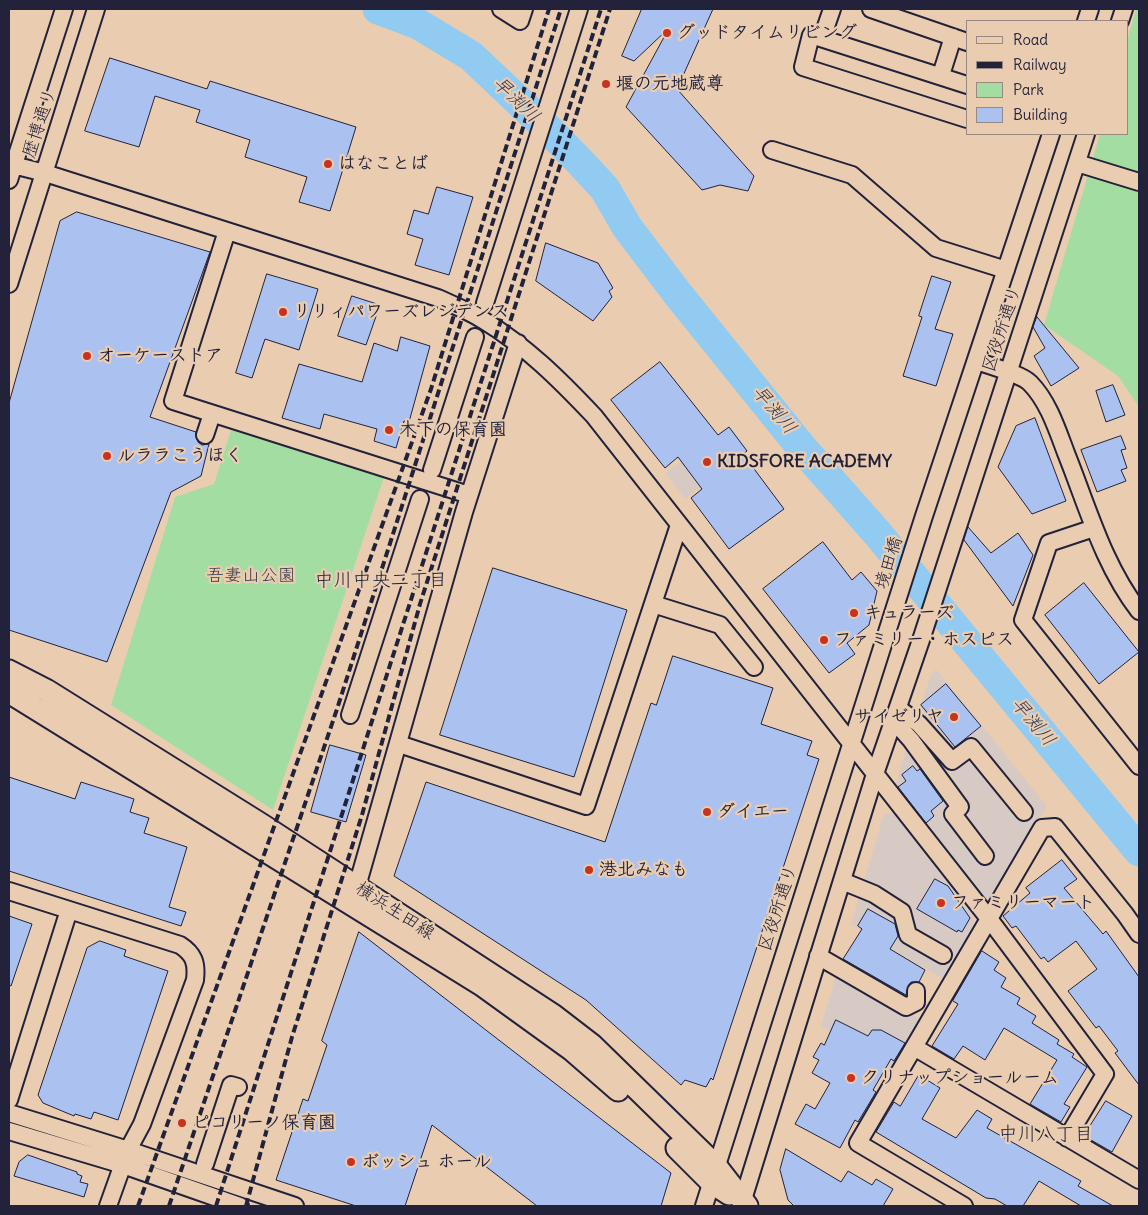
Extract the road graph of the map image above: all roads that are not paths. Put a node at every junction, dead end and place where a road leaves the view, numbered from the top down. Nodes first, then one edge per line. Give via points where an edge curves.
1 (64, 9) edge
2 (96, 9) edge
3 (501, 9) edge
4 (524, 9) edge
5 (579, 9) edge
6 (832, 9) edge
7 (871, 9) edge
8 (822, 38) junction
9 (960, 39) edge
10 (941, 75) junction
11 (966, 85) edge
12 (966, 119) edge
13 (1051, 135) edge
14 (1086, 135) edge
15 (772, 150) dead end
16 (1077, 163) junction
17 (11, 164) edge
18 (45, 173) junction
19 (9, 180) edge
20 (1139, 182) edge
21 (227, 231) junction
22 (1006, 270) junction
23 (9, 284) edge
24 (485, 304) dead end
25 (475, 337) dead end
26 (518, 343) junction
27 (977, 361) junction
28 (1009, 374) junction
29 (212, 414) junction
30 (205, 435) dead end
31 (432, 470) dead end
32 (469, 495) junction
33 (420, 499) dead end
34 (924, 516) joint
35 (679, 525) junction
36 (1094, 528) junction
37 (652, 604) junction
38 (1139, 611) edge
39 (891, 622) joint
40 (754, 667) dead end
41 (9, 671) edge
42 (9, 692) edge
43 (896, 714) junction
44 (350, 715) dead end
45 (399, 744) junction
46 (852, 745) junction
47 (1139, 766) edge
48 (875, 774) junction
49 (1024, 812) dead end
50 (985, 856) dead end
51 (842, 882) junction
52 (9, 891) edge
53 (355, 895) junction
54 (69, 910) junction
55 (990, 920) junction
56 (1139, 934) edge
57 (943, 955) dead end
58 (818, 956) junction
59 (916, 990) dead end
60 (914, 1047) junction
61 (238, 1087) dead end
62 (9, 1100) edge
63 (9, 1113) edge
64 (9, 1131) edge
65 (1067, 1138) junction
66 (128, 1150) junction
67 (205, 1164) dead end
68 (122, 1166) junction
69 (714, 1175) junction
70 (1139, 1180) edge
71 (287, 1205) edge
72 (743, 1205) edge
73 (108, 1206) edge
74 (240, 1206) edge
75 (704, 1206) edge
76 (964, 1206) edge

1 - 17 street, 歴博通り
2 - 18 street, 歴博通り
3 - 4 street via 520,21
5 - 24 street
6 - 8 street
7 - 9 street
8 - 10 street
8 - 12 street via 812,35 803,67
9 - 10 street
10 - 11 street
13 - 22 street, 区役所通り
14 - 16 street, 区役所通り
15 - 22 street via 852,175 936,248
16 - 20 street
16 - 28 street, 区役所通り
17 - 18 street
17 - 19 street, 歴博通り
18 - 21 street
18 - 23 street, 歴博通り
21 - 26 street via 438,298 482,319
21 - 29 street via 174,401
22 - 27 street, 区役所通り
25 - 31 street
26 - 32 street
26 - 35 street via 594,416
27 - 28 street
27 - 34 street, 区役所通り
28 - 36 street via 1028,381 1052,416
28 - 43 street, 区役所通り
29 - 30 street
29 - 32 street
32 - 45 street
33 - 44 street
34 - 39 street, 境田橋
35 - 37 street
35 - 46 street
36 - 38 street via 1103,552
36 - 47 street via 1049,542 1023,620
37 - 40 street via 720,625
37 - 45 street via 586,806
39 - 46 street, 区役所通り
41 - 53 main road, 横浜生田線 via 84,713
42 - 53 main road, 横浜生田線
43 - 48 street
43 - 49 street via 920,724 952,761 971,747
43 - 50 street via 910,740 960,808 952,814
45 - 53 street
46 - 48 street
46 - 69 street, 区役所通り
48 - 51 street
48 - 55 street
51 - 57 street via 874,894 902,912 908,935
51 - 58 street
52 - 54 street
53 - 69 main road, 横浜生田線 via 553,1015 592,1045
54 - 62 street
54 - 66 street via 180,945 195,959 195,980 142,1124
55 - 56 street via 1042,828 1055,827
55 - 60 street
55 - 65 street via 1105,1074
58 - 59 street via 906,1007 916,1002
58 - 72 street
60 - 65 street
60 - 76 street via 858,1143
61 - 67 street via 231,1085
63 - 66 street
64 - 68 street
65 - 70 street
66 - 68 street
66 - 71 street
68 - 73 street
68 - 74 street
69 - 72 main road, 横浜生田線
69 - 75 street, 区役所通り

